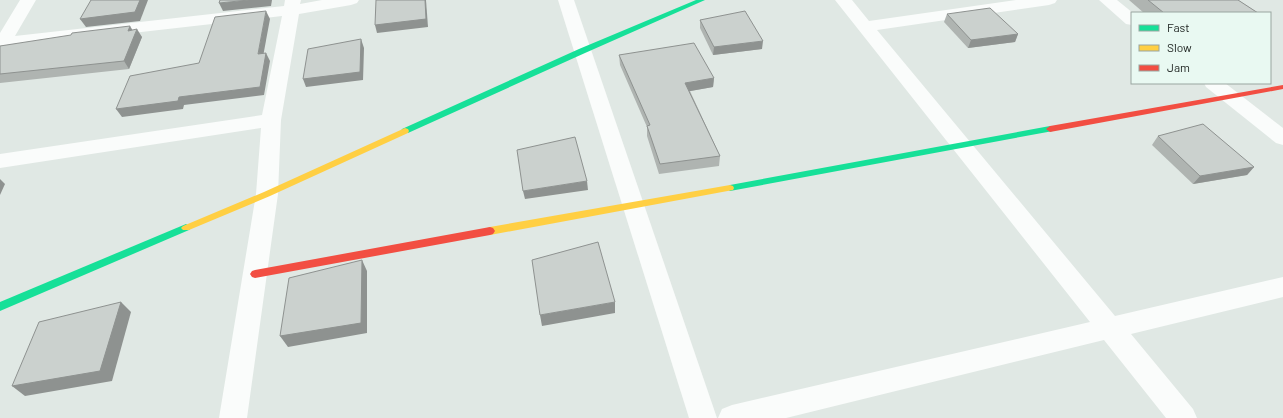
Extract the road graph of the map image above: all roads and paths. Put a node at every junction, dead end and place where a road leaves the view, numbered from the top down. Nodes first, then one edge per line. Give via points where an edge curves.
1 (28, 0) edge
2 (351, 0) edge
3 (566, 0) edge
4 (702, 0) edge
5 (843, 0) edge
6 (1049, 0) edge
7 (1107, 0) edge
8 (292, 5) edge
9 (1131, 19) edge
10 (866, 27) junction
11 (1, 44) edge
12 (582, 51) junction
13 (1214, 84) edge
14 (1283, 87) edge
15 (1230, 97) junction
16 (271, 120) junction
17 (1283, 138) edge
18 (962, 146) junction
19 (0, 161) edge
20 (267, 194) junction
21 (634, 205) junction
22 (255, 274) junction
23 (1283, 287) edge
24 (0, 307) edge
25 (1110, 328) junction
26 (233, 418) edge
27 (703, 418) edge
28 (732, 418) edge
29 (1183, 418) edge

1 - 11 street
2 - 8 street
3 - 12 street
4 - 12 street
5 - 10 street
6 - 10 street
7 - 9 street
8 - 11 street
8 - 16 street
10 - 18 street
12 - 20 street
12 - 21 street
13 - 15 street
14 - 15 street
15 - 17 street
15 - 18 street
16 - 19 street
16 - 20 street
18 - 21 street
18 - 25 street
20 - 22 street
20 - 24 street
21 - 22 street
21 - 27 street
22 - 26 street
23 - 25 street
25 - 28 street
25 - 29 street

